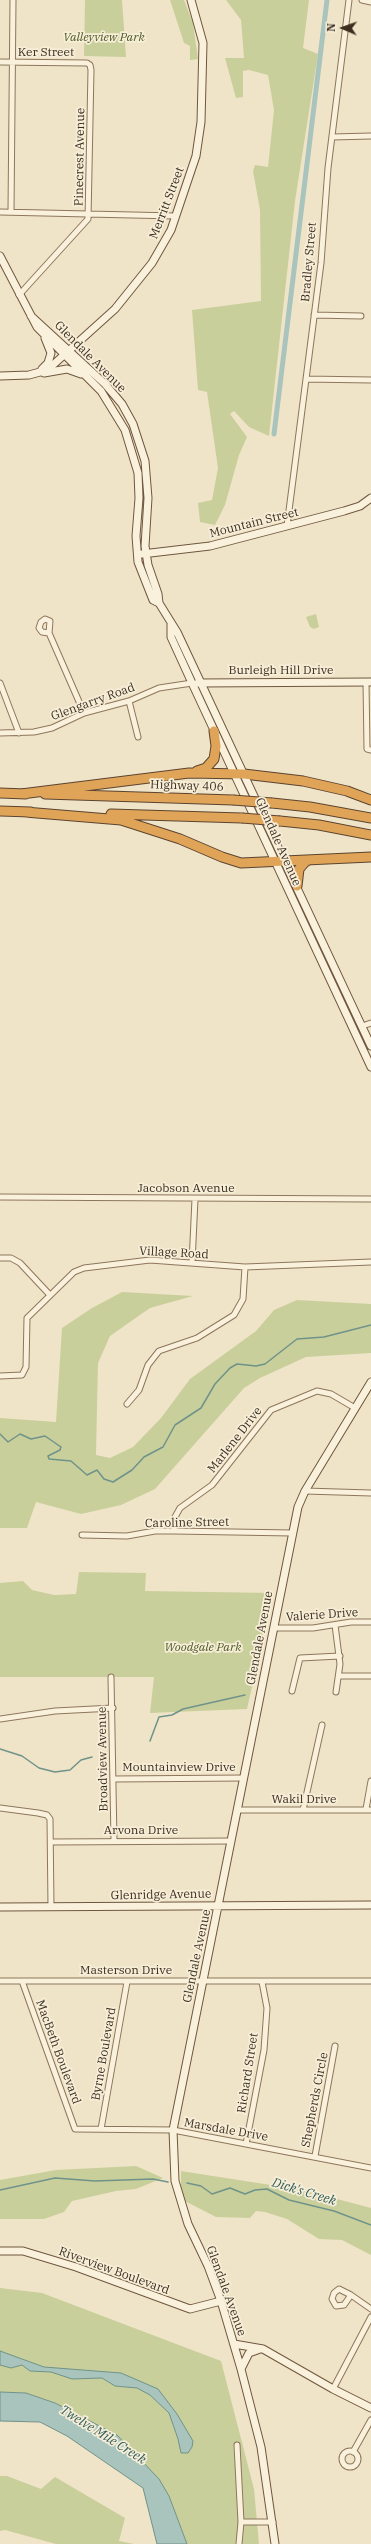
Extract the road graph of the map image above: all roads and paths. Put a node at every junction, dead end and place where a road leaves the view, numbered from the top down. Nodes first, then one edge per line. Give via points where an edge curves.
1 (13, 0) edge
2 (191, 0) edge
3 (349, 0) edge
4 (362, 0) edge
5 (371, 2) edge
6 (0, 62) edge
7 (11, 62) junction
8 (90, 65) joint
9 (371, 136) edge
10 (332, 137) junction
11 (11, 211) junction
12 (0, 212) edge
13 (89, 214) junction
14 (176, 216) junction
15 (0, 256) edge
16 (19, 295) junction
17 (314, 315) junction
18 (31, 316) junction
19 (361, 316) dead end
20 (42, 332) junction
21 (68, 352) junction
22 (40, 372) junction
23 (0, 376) edge
24 (88, 379) junction
25 (306, 379) junction
26 (371, 380) edge
27 (371, 498) edge
28 (287, 526) junction
29 (146, 554) junction
30 (137, 555) junction
31 (159, 603) junction
32 (171, 625) junction
33 (49, 633) dead end
34 (368, 682) edge
35 (0, 683) edge
36 (201, 683) junction
37 (192, 684) junction
38 (129, 701) junction
39 (84, 714) junction
40 (214, 731) junction
41 (0, 733) edge
42 (19, 733) junction
43 (138, 737) dead end
44 (371, 750) edge
45 (244, 774) junction
46 (173, 775) junction
47 (235, 775) junction
48 (0, 793) edge
49 (21, 794) junction
50 (371, 800) edge
51 (0, 811) edge
52 (25, 812) junction
53 (371, 818) edge
54 (371, 835) edge
55 (371, 857) edge
56 (314, 859) junction
57 (285, 861) junction
58 (275, 862) junction
59 (297, 886) junction
60 (371, 1023) edge
61 (362, 1026) junction
62 (353, 1028) junction
63 (371, 1046) edge
64 (371, 1067) edge
65 (0, 1197) edge
66 (195, 1199) junction
67 (371, 1199) edge
68 (0, 1258) edge
69 (371, 1262) edge
70 (192, 1263) junction
71 (245, 1267) junction
72 (49, 1294) junction
73 (0, 1376) edge
74 (371, 1382) edge
75 (127, 1404) dead end
76 (355, 1408) junction
77 (305, 1491) junction
78 (371, 1493) edge
79 (174, 1531) junction
80 (292, 1534) junction
81 (82, 1535) dead end
82 (371, 1622) edge
83 (335, 1625) junction
84 (274, 1628) junction
85 (340, 1656) junction
86 (339, 1676) junction
87 (371, 1676) edge
88 (111, 1677) dead end
89 (292, 1691) dead end
90 (336, 1692) dead end
91 (113, 1708) junction
92 (0, 1719) edge
93 (322, 1725) dead end
94 (114, 1778) junction
95 (244, 1778) junction
96 (371, 1781) edge
97 (0, 1808) edge
98 (369, 1809) edge
99 (238, 1810) junction
100 (303, 1810) junction
101 (114, 1841) junction
102 (231, 1841) junction
103 (52, 1842) junction
104 (219, 1905) junction
105 (371, 1905) edge
106 (0, 1907) edge
107 (51, 1907) junction
108 (22, 1981) junction
109 (203, 1981) junction
110 (371, 1981) edge
111 (0, 1982) edge
112 (127, 1982) junction
113 (262, 1982) junction
114 (335, 2046) dead end
115 (75, 2129) joint
116 (101, 2129) junction
117 (173, 2130) junction
118 (246, 2144) junction
119 (315, 2156) junction
120 (371, 2168) edge
121 (0, 2251) edge
122 (351, 2295) dead end
123 (221, 2302) junction
124 (371, 2309) edge
125 (371, 2317) edge
126 (234, 2344) junction
127 (262, 2349) junction
128 (241, 2368) junction
129 (332, 2389) junction
130 (371, 2408) edge
131 (371, 2420) edge
132 (237, 2445) dead end
133 (353, 2452) dead end
134 (241, 2522) junction
135 (273, 2522) junction
136 (239, 2544) edge
137 (275, 2544) edge

1 - 7 street
2 - 14 main road, Merritt Street via 203,43 202,105 196,156
3 - 10 street, Bradley Street
4 - 5 street
6 - 7 street, Ker Street
7 - 8 street, Ker Street
7 - 11 street
8 - 13 street, Pinecrest Avenue
9 - 10 street
10 - 17 street, Bradley Street
11 - 12 street
11 - 13 street
13 - 14 street
13 - 16 street, Pinecrest Avenue via 88,219
14 - 21 main road, Merritt Street via 164,244 144,274 115,309
15 - 16 main road, Glendale Avenue
16 - 18 main road, Glendale Avenue
17 - 19 street
17 - 25 street, Bradley Street
18 - 20 main road, Glendale Avenue
18 - 21 main road, Glendale Avenue
20 - 21 main road, Glendale Avenue
20 - 22 main road via 51,353 48,363
21 - 22 main road, Merritt Street
21 - 24 main road, Glendale Avenue
21 - 29 main road, Glendale Avenue via 115,395 130,417 141,443 148,483
22 - 23 main road
22 - 24 main road via 67,369 77,371
24 - 30 main road, Glendale Avenue via 101,391 119,417 134,453 139,485
25 - 26 street
25 - 28 street, Bradley Street
27 - 28 main road, Mountain Street via 354,508
28 - 29 main road, Mountain Street via 200,548
29 - 30 main road, Mountain Street
29 - 31 main road, Glendale Avenue
30 - 31 main road, Glendale Avenue via 153,600
31 - 32 main road, Glendale Avenue
32 - 36 main road, Glendale Avenue via 177,632
32 - 37 main road, Glendale Avenue via 171,637
33 - 39 street
34 - 36 main road, Burleigh Hill Drive
34 - 44 street via 367,749
35 - 42 street
36 - 37 main road, Burleigh Hill Drive
36 - 45 main road, Glendale Avenue
37 - 38 street, Glengarry Road via 159,688
37 - 40 main road, Glendale Avenue
38 - 39 street, Glengarry Road
38 - 43 street
39 - 42 street, Glengarry Road via 52,728
40 - 46 highway via 215,754 210,764 199,771
40 - 47 main road, Glendale Avenue
41 - 42 street, Glengarry Road
45 - 47 highway
45 - 50 highway via 303,781
45 - 57 main road, Glendale Avenue
46 - 47 highway
46 - 49 highway
47 - 58 main road, Glendale Avenue
48 - 49 highway, Highway 406
49 - 53 highway, Highway 406, bridge via 233,800 310,807
51 - 52 highway
52 - 54 highway, bridge via 242,818 319,825
52 - 58 highway via 121,820 180,839 241,863
55 - 56 highway
56 - 57 highway
56 - 59 highway via 305,862 299,869
57 - 58 highway
57 - 59 main road, Glendale Avenue
58 - 62 main road, Glendale Avenue
59 - 61 main road, Glendale Avenue
60 - 61 street
61 - 62 main road
61 - 63 main road, Glendale Avenue
62 - 64 main road, Glendale Avenue
65 - 66 street, Jacobson Avenue
66 - 67 street, Jacobson Avenue
66 - 70 street
68 - 72 street via 11,1258 20,1263
69 - 71 street, Village Road
70 - 71 street, Village Road
70 - 72 street, Village Road via 135,1260 84,1268 74,1271
71 - 75 street via 243,1299 234,1315 198,1338 160,1351 148,1366 139,1390
72 - 73 street, Village Road via 27,1318 26,1367 22,1375
74 - 76 main road, Glendale Avenue
76 - 77 main road, Glendale Avenue
76 - 79 street, Marlene Drive via 331,1394 317,1391 271,1410 212,1484 180,1508 174,1518
77 - 78 street
77 - 80 main road, Glendale Avenue
79 - 80 street, Caroline Street
79 - 81 street, Caroline Street via 155,1531 127,1536
80 - 84 main road, Glendale Avenue
82 - 83 street, Valerie Drive
83 - 84 street, Valerie Drive
83 - 85 street
84 - 95 main road, Glendale Avenue
85 - 86 street
85 - 89 street via 300,1658
86 - 87 street
86 - 90 street
88 - 91 street, Broadview Avenue
91 - 92 street via 55,1711
91 - 94 street, Broadview Avenue
93 - 100 street
94 - 95 street, Mountainview Drive
94 - 101 street, Broadview Avenue
95 - 99 main road, Glendale Avenue
96 - 98 street
97 - 103 street via 47,1815 50,1819
98 - 100 street, Wakil Drive
99 - 100 street, Wakil Drive
99 - 102 main road, Glendale Avenue
101 - 102 street, Arvona Drive
101 - 103 street, Arvona Drive
102 - 104 main road, Glendale Avenue
103 - 107 street
104 - 105 main road, Glenridge Avenue
104 - 107 main road, Glenridge Avenue
104 - 109 main road, Glendale Avenue
106 - 107 main road, Glenridge Avenue
108 - 111 street, Masterson Drive
108 - 112 street, Masterson Drive
108 - 115 street, MacBeth Boulevard
109 - 112 street, Masterson Drive
109 - 113 street, Masterson Drive
109 - 117 main road, Glendale Avenue
110 - 113 street, Masterson Drive
112 - 116 street, Byrne Boulevard
113 - 118 street, Richard Street via 267,2008 264,2050
114 - 119 street, Shepherds Circle
115 - 116 street, Marsdale Drive
116 - 117 street, Marsdale Drive
117 - 118 street, Marsdale Drive
117 - 123 main road, Glendale Avenue via 174,2168 180,2202
118 - 119 street, Marsdale Drive
119 - 120 street, Marsdale Drive
121 - 123 main road, Riverview Boulevard via 23,2251 76,2267 190,2309
122 - 124 street
123 - 126 main road, Glendale Avenue
125 - 129 street
126 - 127 main road
126 - 128 main road, Glendale Avenue
127 - 128 main road via 249,2353
127 - 129 main road
128 - 135 main road, Glendale Avenue via 261,2447
129 - 130 main road
131 - 133 street
132 - 134 street
134 - 135 street
134 - 136 street
135 - 137 main road, Glendale Avenue

